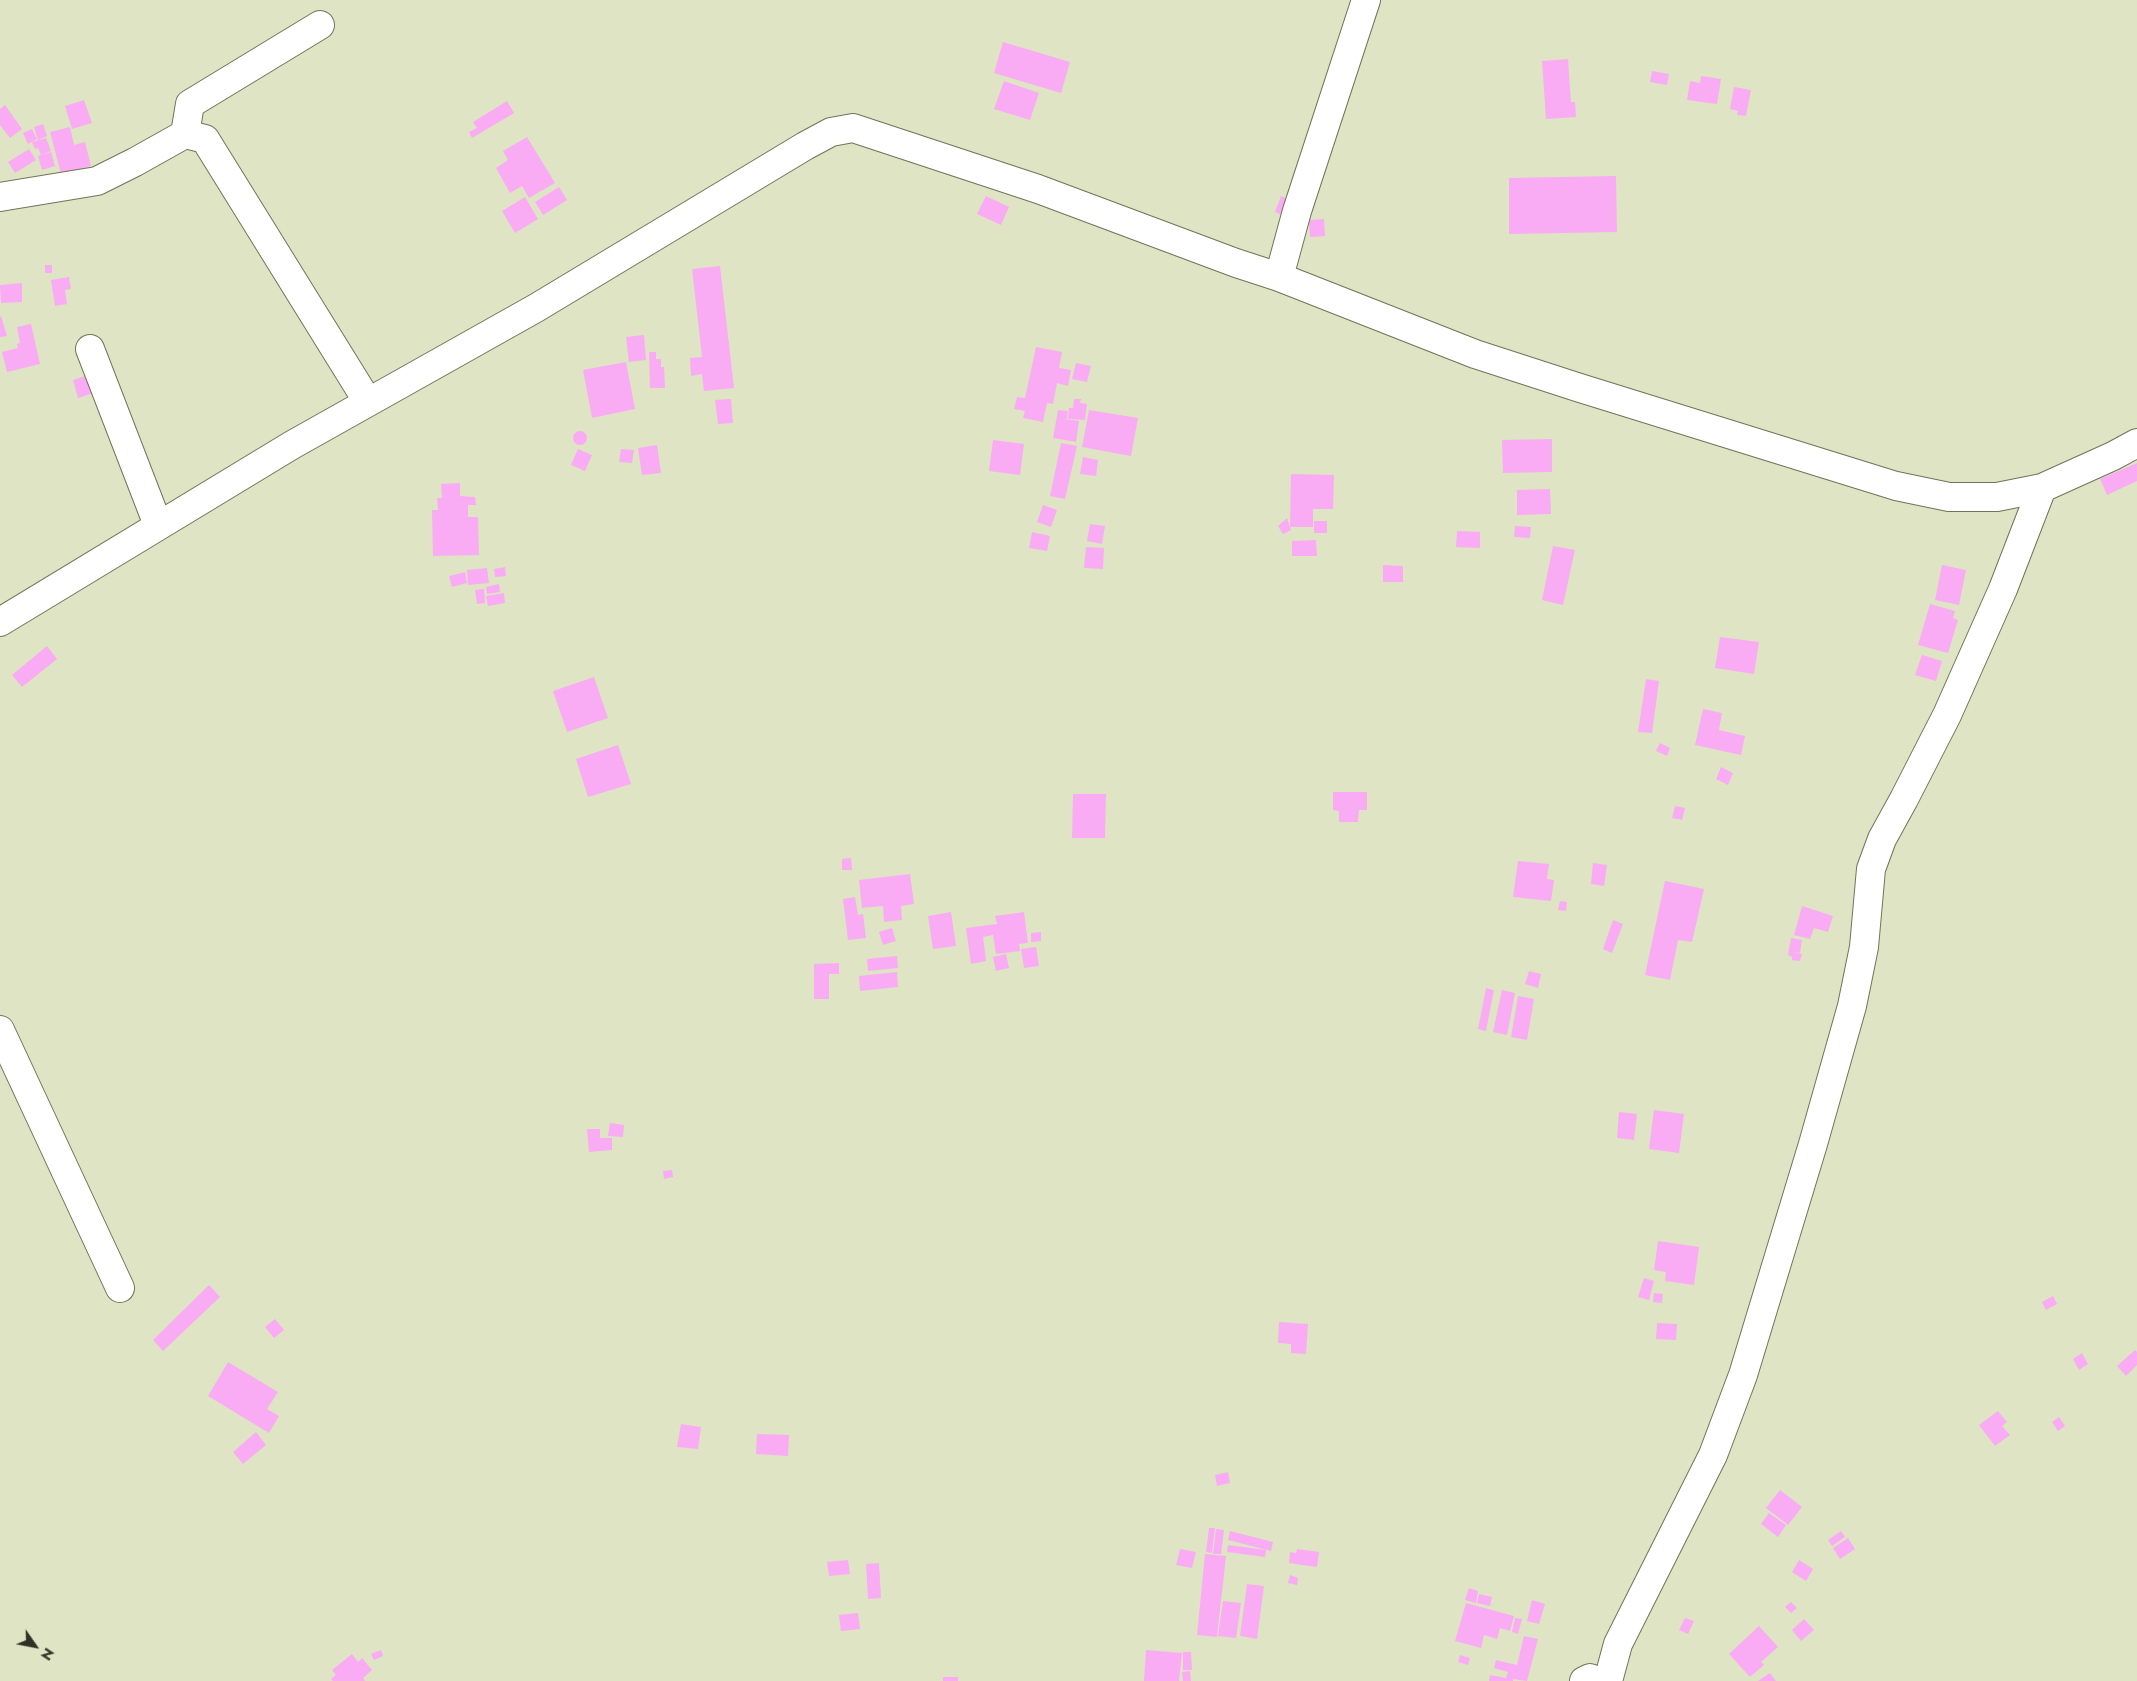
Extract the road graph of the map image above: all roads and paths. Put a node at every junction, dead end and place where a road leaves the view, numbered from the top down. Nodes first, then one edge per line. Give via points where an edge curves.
1 (1366, 0) edge
2 (320, 25) dead end
3 (185, 134) junction
4 (0, 197) edge
5 (1279, 277) junction
6 (90, 349) dead end
7 (368, 402) junction
8 (2137, 443) edge
9 (2042, 488) junction
10 (158, 525) junction
11 (0, 622) edge
12 (0, 1030) edge
13 (120, 1288) dead end
14 (1584, 1681) edge
15 (1596, 1681) edge
16 (1608, 1681) edge

1 - 5 street via 1297,211
2 - 3 street via 190,104
3 - 4 street via 97,181
3 - 7 street via 205,139
5 - 7 street via 1038,188 853,128 831,132 805,146 536,308
5 - 9 street via 1475,354 1896,486 1949,497 1997,497
6 - 10 street
7 - 10 street
8 - 9 street
9 - 16 street via 2003,589 1947,715 1882,839 1871,868 1864,947 1852,1006 1743,1375 1713,1455 1618,1644
10 - 11 street
12 - 13 street
14 - 15 street via 1590,1678

